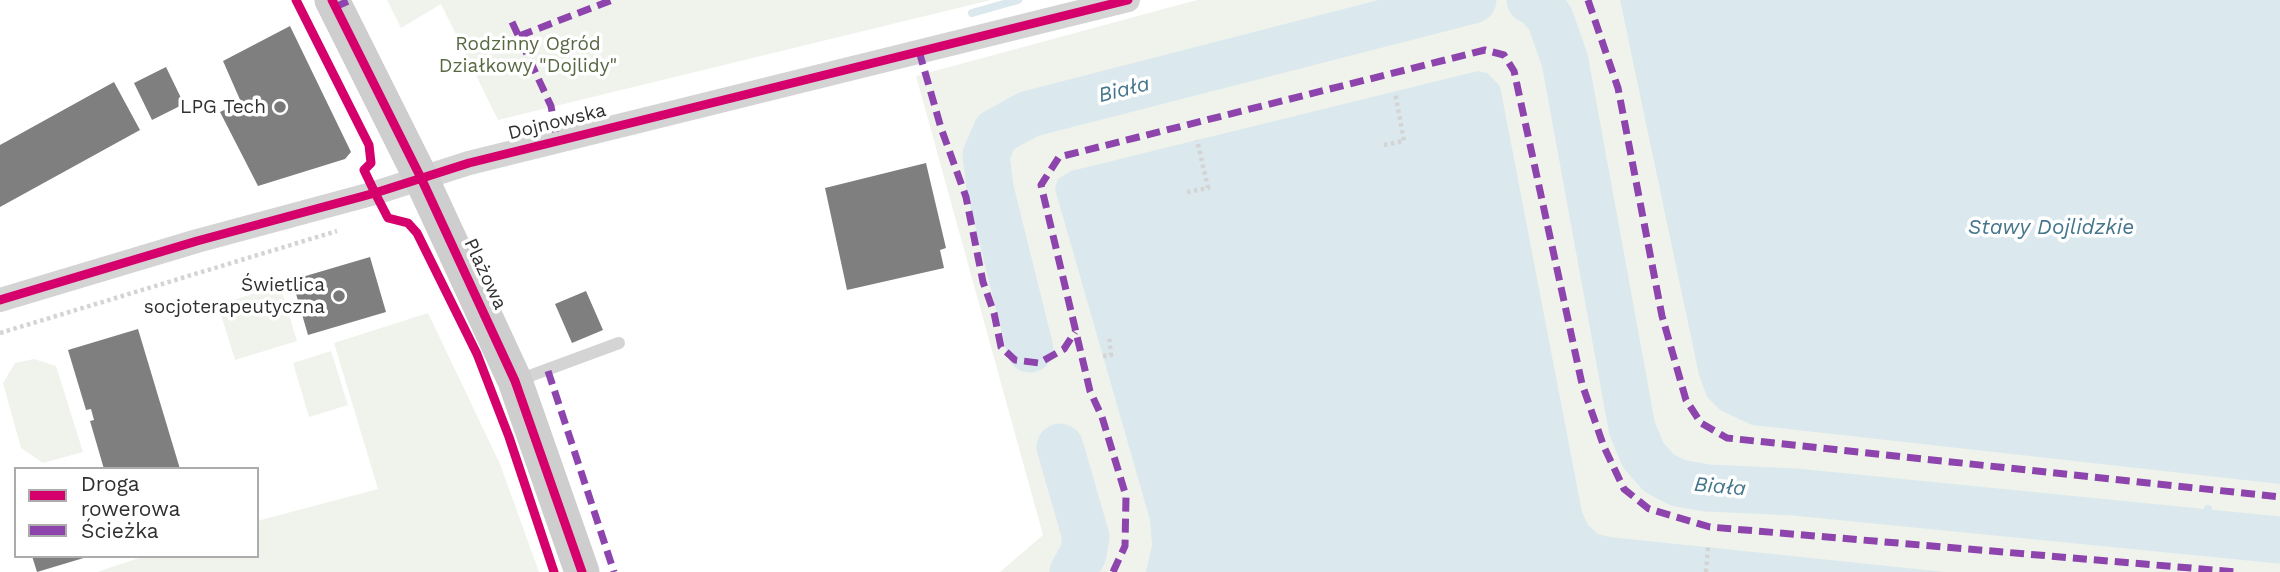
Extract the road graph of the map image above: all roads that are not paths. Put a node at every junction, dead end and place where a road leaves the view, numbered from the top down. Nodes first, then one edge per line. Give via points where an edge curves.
1 (332, 0) edge
2 (1128, 0) edge
3 (421, 178) junction
4 (0, 300) edge
5 (619, 343) dead end
6 (515, 381) junction
7 (582, 572) edge

1 - 3 street, Plażowa
2 - 3 street, Dojnowska via 557,140
3 - 4 street, Dojnowska
3 - 6 street, Plażowa
5 - 6 lane
6 - 7 street, Plażowa

